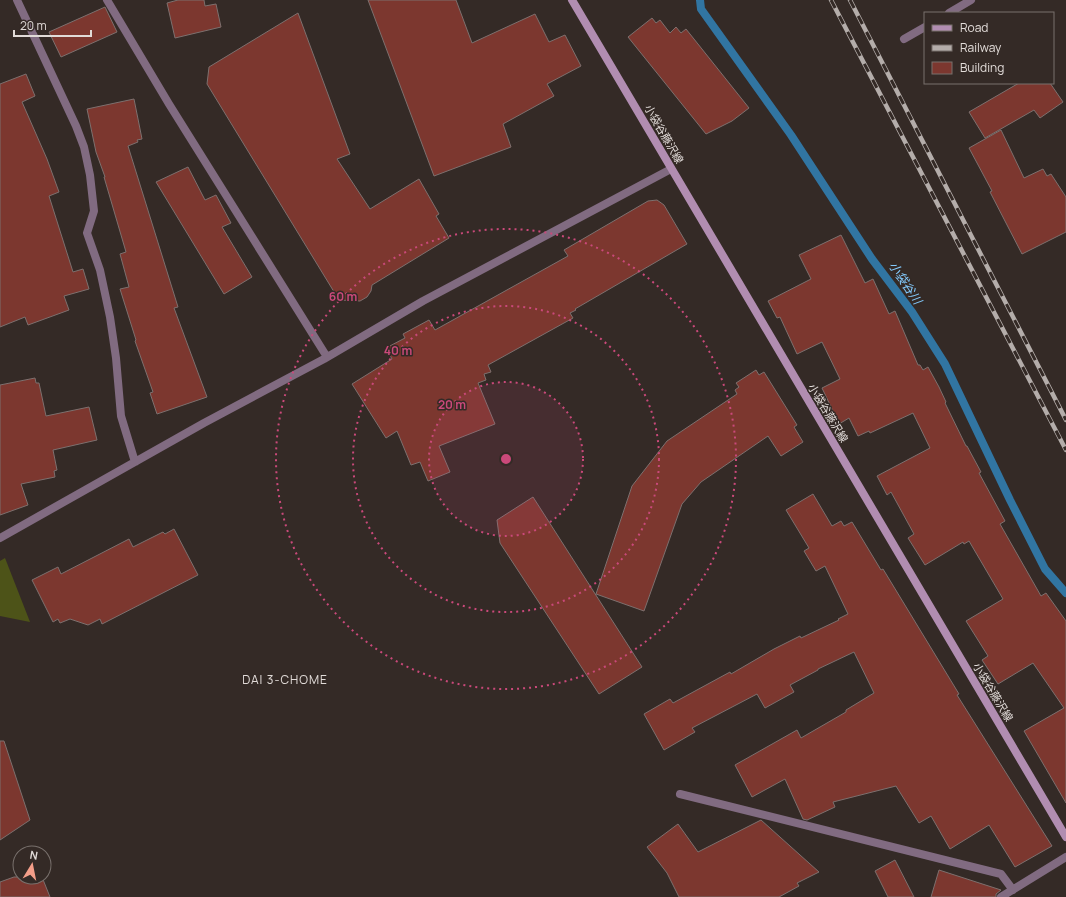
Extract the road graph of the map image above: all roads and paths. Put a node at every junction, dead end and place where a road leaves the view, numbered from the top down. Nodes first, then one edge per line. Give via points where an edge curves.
1 (17, 0) edge
2 (108, 0) edge
3 (572, 0) edge
4 (972, 0) edge
5 (951, 12) edge
6 (924, 28) edge
7 (904, 39) dead end
8 (671, 169) junction
9 (327, 357) junction
10 (135, 462) junction
11 (0, 538) edge
12 (680, 794) dead end
13 (1066, 837) edge
14 (1066, 857) edge
15 (1013, 890) junction
16 (1001, 897) edge

1 - 10 street via 84,147 94,211 87,233 100,270 110,317 121,416
2 - 9 street
3 - 8 main road, 小袋谷藤沢線
4 - 5 street
6 - 7 street
8 - 9 street via 423,301
8 - 13 main road, 小袋谷藤沢線
9 - 10 street
10 - 11 street
12 - 15 street via 1001,874
14 - 15 street
15 - 16 street

